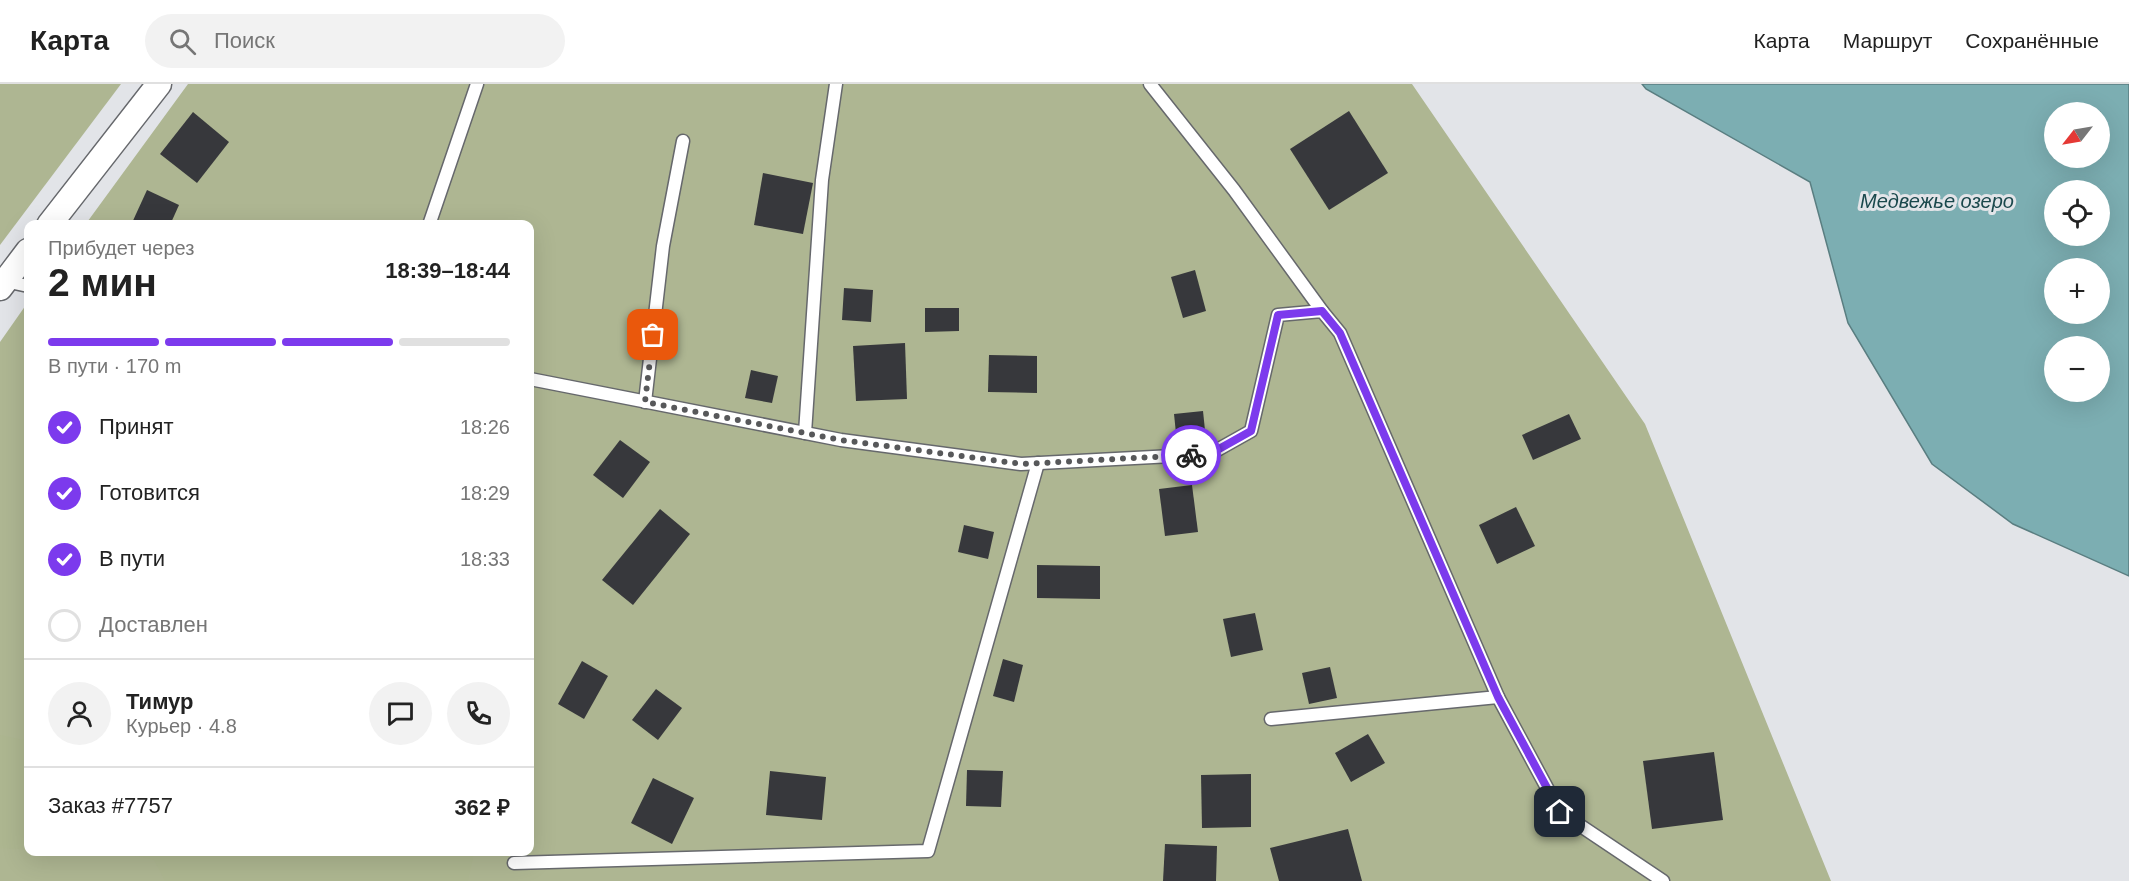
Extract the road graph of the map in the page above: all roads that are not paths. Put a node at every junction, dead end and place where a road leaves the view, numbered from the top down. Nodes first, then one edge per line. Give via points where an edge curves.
1 (159, 84) edge
2 (477, 84) edge
3 (836, 84) edge
4 (1150, 84) edge
5 (683, 141) dead end
6 (53, 220) edge
7 (431, 220) edge
8 (24, 256) edge
9 (2, 285) edge
10 (24, 286) edge
11 (1322, 311) junction
12 (534, 380) edge
13 (645, 402) junction
14 (805, 433) junction
15 (1038, 463) junction
16 (1498, 697) junction
17 (1271, 719) dead end
18 (514, 863) dead end
19 (1663, 881) edge

1 - 6 street
2 - 7 lane
3 - 14 lane via 822,180
4 - 11 lane
5 - 13 lane via 663,246
8 - 9 street
9 - 10 lane
11 - 15 lane via 1278,315 1251,431 1210,454
11 - 16 lane via 1340,333
12 - 13 lane
13 - 14 lane
14 - 15 lane via 1022,464
15 - 18 lane via 928,851
16 - 17 lane
16 - 19 lane via 1560,812

